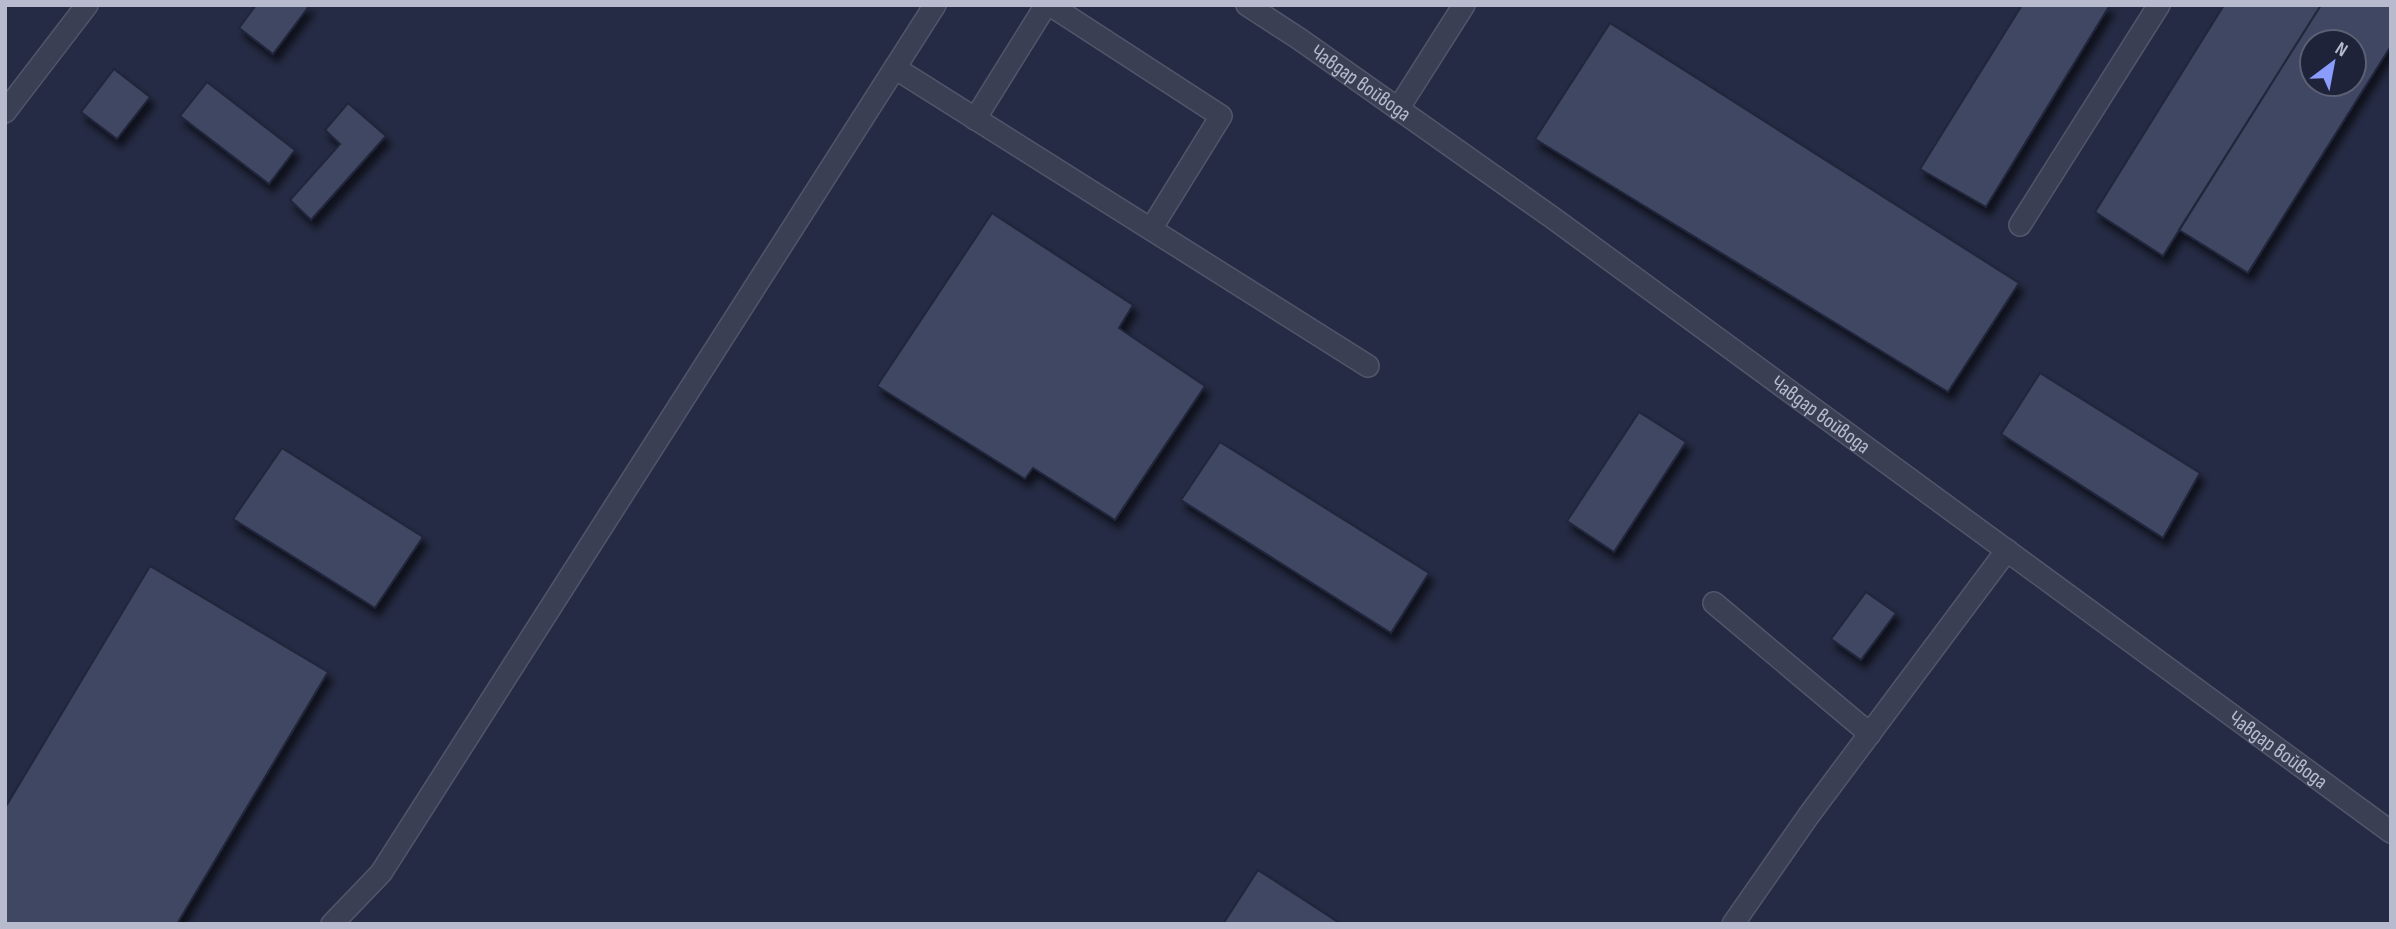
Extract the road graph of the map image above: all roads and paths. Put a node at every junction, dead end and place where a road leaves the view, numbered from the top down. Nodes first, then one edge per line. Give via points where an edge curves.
1 (87, 5) edge
2 (935, 5) edge
3 (1048, 5) edge
4 (1247, 5) edge
5 (1464, 5) edge
6 (2159, 5) edge
7 (895, 68) junction
8 (1398, 109) junction
9 (5, 112) edge
10 (975, 119) junction
11 (2020, 225) dead end
12 (1151, 229) junction
13 (1368, 366) dead end
14 (2007, 550) junction
15 (1714, 603) dead end
16 (1870, 734) junction
17 (2391, 832) edge
18 (332, 924) edge
19 (1732, 924) edge

1 - 9 street
2 - 7 street
3 - 10 street
3 - 12 street via 1221,116
4 - 8 street, Чавдар войвода
5 - 8 street
6 - 11 street
7 - 10 street
7 - 18 street via 381,873
8 - 14 street, Чавдар войвода
10 - 12 street
12 - 13 street
14 - 16 street
14 - 17 street, Чавдар войвода
15 - 16 street
16 - 19 street

